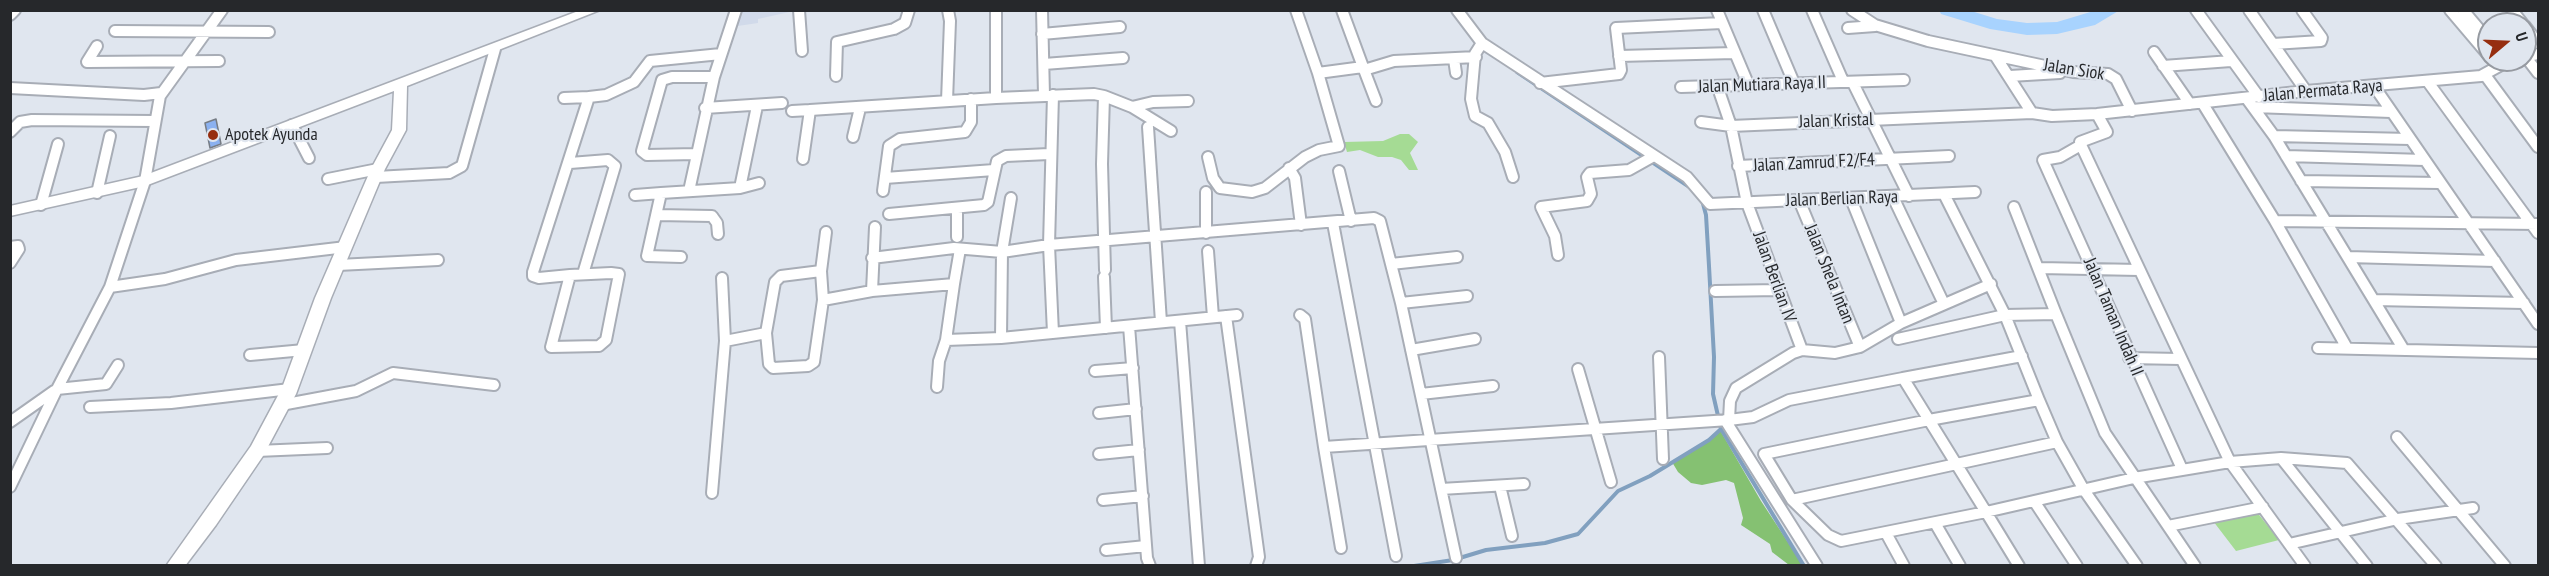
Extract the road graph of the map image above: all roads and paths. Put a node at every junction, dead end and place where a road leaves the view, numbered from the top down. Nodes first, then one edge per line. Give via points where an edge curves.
1 (15, 10) edge
2 (222, 10) edge
3 (594, 10) edge
4 (736, 10) edge
5 (799, 10) edge
6 (909, 10) edge
7 (948, 10) edge
8 (996, 10) edge
9 (1042, 10) edge
10 (1296, 10) edge
11 (1342, 10) edge
12 (1457, 10) edge
13 (1717, 10) edge
14 (1763, 10) edge
15 (1812, 10) edge
16 (1852, 10) edge
17 (2196, 10) edge
18 (2250, 10) edge
19 (2301, 10) edge
20 (2450, 10) edge
21 (2463, 10) edge
22 (10, 15) edge
23 (1722, 23) junction
24 (1875, 26) junction
25 (1120, 27) dead end
26 (2477, 27) edge
27 (1848, 28) dead end
28 (115, 31) dead end
29 (204, 32) junction
30 (269, 32) dead end
31 (1042, 34) junction
32 (2477, 42) edge
33 (1482, 43) junction
34 (2273, 44) junction
35 (97, 46) dead end
36 (495, 49) junction
37 (802, 51) dead end
38 (2154, 52) dead end
39 (1734, 53) junction
40 (721, 54) junction
41 (1619, 56) junction
42 (1476, 57) junction
43 (1995, 57) junction
44 (1123, 58) dead end
45 (1454, 59) junction
46 (219, 61) dead end
47 (2231, 61) junction
48 (182, 62) junction
49 (1044, 64) junction
50 (2163, 66) junction
51 (1364, 68) junction
52 (2073, 72) junction
53 (2489, 72) edge
54 (1318, 73) junction
55 (1456, 73) dead end
56 (2485, 75) junction
57 (714, 76) junction
58 (836, 76) dead end
59 (2010, 76) junction
60 (1904, 80) dead end
61 (1848, 82) junction
62 (2428, 82) junction
63 (401, 83) junction
64 (1540, 83) junction
65 (1794, 83) junction
66 (1749, 86) junction
67 (2374, 86) junction
68 (1384, 87) dead end
69 (1682, 87) dead end
70 (10, 88) edge
71 (1371, 88) junction
72 (1718, 88) junction
73 (2306, 91) junction
74 (1049, 95) junction
75 (1104, 96) junction
76 (160, 97) junction
77 (589, 97) junction
78 (564, 98) dead end
79 (996, 98) junction
80 (971, 99) junction
81 (947, 100) junction
82 (1188, 101) dead end
83 (1376, 101) dead end
84 (2253, 101) junction
85 (782, 103) dead end
86 (2190, 104) junction
87 (2203, 104) junction
88 (757, 106) junction
89 (1132, 107) junction
90 (705, 108) junction
91 (860, 108) junction
92 (810, 110) junction
93 (792, 111) dead end
94 (2133, 111) junction
95 (2391, 112) junction
96 (2032, 113) junction
97 (2097, 114) junction
98 (1872, 120) junction
99 (154, 121) junction
100 (1701, 122) dead end
101 (292, 125) junction
102 (1731, 126) junction
103 (1148, 127) dead end
104 (1171, 131) dead end
105 (10, 132) edge
106 (110, 136) dead end
107 (2274, 136) junction
108 (854, 137) dead end
109 (2410, 139) junction
110 (58, 144) dead end
111 (2081, 145) junction
112 (2538, 147) edge
113 (1049, 153) junction
114 (696, 154) junction
115 (1948, 156) dead end
116 (2286, 156) junction
117 (1208, 157) dead end
118 (309, 158) dead end
119 (1651, 158) junction
120 (803, 159) dead end
121 (1891, 160) junction
122 (2425, 160) junction
123 (570, 163) junction
124 (1738, 166) junction
125 (1289, 168) junction
126 (994, 170) junction
127 (1339, 171) dead end
128 (377, 173) junction
129 (1513, 177) dead end
130 (328, 178) dead end
131 (885, 178) junction
132 (145, 181) junction
133 (2301, 181) junction
134 (759, 183) dead end
135 (2440, 183) junction
136 (740, 188) junction
137 (689, 191) junction
138 (883, 191) dead end
139 (1206, 192) dead end
140 (1975, 192) dead end
141 (98, 193) junction
142 (661, 194) junction
143 (1944, 194) junction
144 (635, 195) dead end
145 (1909, 196) junction
146 (1893, 197) junction
147 (1011, 198) dead end
148 (1851, 199) junction
149 (1799, 200) junction
150 (1747, 203) junction
151 (41, 205) junction
152 (2014, 207) dead end
153 (957, 209) junction
154 (10, 211) edge
155 (889, 214) dead end
156 (657, 215) junction
157 (1351, 221) junction
158 (2275, 221) junction
159 (2326, 222) junction
160 (2468, 222) junction
161 (1333, 223) junction
162 (1301, 225) junction
163 (875, 227) dead end
164 (2536, 227) edge
165 (826, 232) dead end
166 (1206, 232) junction
167 (718, 234) dead end
168 (1156, 236) junction
169 (957, 237) dead end
170 (1104, 241) junction
171 (1048, 245) junction
172 (10, 247) edge
173 (346, 247) junction
174 (960, 249) junction
175 (1208, 251) dead end
176 (1002, 252) junction
177 (1558, 255) dead end
178 (681, 257) dead end
179 (1457, 257) dead end
180 (872, 258) junction
181 (2348, 258) junction
182 (438, 260) dead end
183 (2495, 261) junction
184 (10, 262) edge
185 (1391, 264) junction
186 (338, 265) junction
187 (2040, 268) junction
188 (2092, 269) junction
189 (2139, 270) junction
190 (821, 271) junction
191 (583, 274) junction
192 (570, 275) junction
193 (722, 278) dead end
194 (954, 284) junction
195 (1991, 284) junction
196 (110, 287) junction
197 (872, 291) junction
198 (1715, 291) dead end
199 (1779, 291) junction
200 (1467, 296) dead end
201 (823, 300) junction
202 (2374, 300) junction
203 (1401, 303) junction
204 (2524, 303) junction
205 (1944, 304) junction
206 (2056, 314) junction
207 (1300, 315) dead end
208 (2005, 315) junction
209 (1226, 316) junction
210 (1180, 321) junction
211 (1161, 322) junction
212 (1901, 323) junction
213 (2538, 324) edge
214 (1129, 326) junction
215 (1106, 328) junction
216 (766, 333) junction
217 (1053, 333) junction
218 (1001, 338) junction
219 (1475, 339) dead end
220 (1898, 339) dead end
221 (946, 340) junction
222 (725, 341) junction
223 (1860, 347) junction
224 (2318, 348) dead end
225 (2347, 348) junction
226 (304, 350) junction
227 (1411, 350) junction
228 (1802, 350) junction
229 (2404, 350) junction
230 (2538, 353) edge
231 (250, 355) dead end
232 (2022, 356) junction
233 (1659, 357) dead end
234 (2129, 358) junction
235 (2180, 359) junction
236 (118, 365) dead end
237 (1133, 368) junction
238 (1578, 369) dead end
239 (1095, 371) dead end
240 (1904, 378) junction
241 (494, 385) dead end
242 (1492, 386) dead end
243 (937, 387) dead end
244 (57, 389) junction
245 (290, 389) junction
246 (1420, 394) junction
247 (2039, 400) junction
248 (281, 405) junction
249 (90, 407) dead end
250 (1136, 408) junction
251 (1099, 412) dead end
252 (1723, 420) junction
253 (1929, 420) junction
254 (10, 422) edge
255 (1660, 423) junction
256 (1594, 429) junction
257 (2397, 437) dead end
258 (1430, 439) junction
259 (2057, 442) junction
260 (1375, 443) junction
261 (1324, 447) junction
262 (327, 448) dead end
263 (1139, 450) junction
264 (257, 451) junction
265 (1099, 454) dead end
266 (1764, 454) junction
267 (1750, 458) junction
268 (2282, 458) junction
269 (1663, 459) dead end
270 (2230, 462) junction
271 (1957, 464) junction
272 (2182, 469) junction
273 (2134, 478) junction
274 (1611, 482) dead end
275 (1524, 484) dead end
276 (1500, 486) junction
277 (10, 487) edge
278 (1441, 489) junction
279 (2084, 490) junction
280 (712, 493) dead end
281 (1143, 496) junction
282 (1103, 500) dead end
283 (1792, 500) junction
284 (2034, 501) junction
285 (2263, 507) junction
286 (2473, 507) dead end
287 (2458, 509) junction
288 (1986, 512) junction
289 (2398, 519) junction
290 (1935, 523) junction
291 (2168, 526) junction
292 (2341, 531) junction
293 (1886, 533) junction
294 (1512, 536) dead end
295 (2289, 544) junction
296 (1146, 546) junction
297 (1341, 548) dead end
298 (1106, 550) dead end
299 (1396, 556) dead end
300 (1456, 558) dead end
301 (1195, 565) edge
302 (1258, 565) edge
303 (174, 566) edge
304 (1150, 566) edge
305 (1817, 566) edge
306 (1904, 566) edge
307 (1960, 566) edge
308 (2019, 566) edge
309 (2077, 566) edge
310 (2137, 566) edge
311 (2195, 566) edge
312 (2306, 566) edge
313 (2367, 566) edge
314 (2436, 566) edge
315 (2505, 566) edge

1 - 22 street
2 - 29 street
3 - 36 street
4 - 40 street
5 - 37 street
6 - 58 street via 905,23 894,29 837,42
7 - 81 street
8 - 79 street
9 - 31 street
10 - 54 street
11 - 51 street
12 - 33 street
13 - 23 street
14 - 65 street
15 - 61 street
16 - 24 street
17 - 47 street
18 - 34 street
19 - 34 street via 2321,41
20 - 32 street
21 - 26 street
23 - 39 street
23 - 41 street via 1616,28
24 - 27 street
24 - 43 street, Jalan Siok
25 - 31 street
28 - 29 street
29 - 30 street
29 - 48 street
31 - 49 street
33 - 42 street
33 - 64 street
34 - 73 street
35 - 48 street via 87,62
36 - 63 street
36 - 128 street via 462,166 449,173
38 - 50 street
39 - 41 street
39 - 66 street
40 - 57 street
40 - 77 street via 650,61 634,82 606,95
41 - 64 street via 1622,70 1616,75
42 - 45 street
42 - 129 street via 1471,99 1475,116 1488,123 1505,152
43 - 52 street, Jalan Siok
43 - 59 street
44 - 49 street
45 - 51 street via 1394,61
45 - 55 street
46 - 48 street
47 - 50 street
47 - 84 street
48 - 76 street
49 - 74 street
50 - 86 street
51 - 54 street
51 - 71 street
52 - 59 street
52 - 94 street, Jalan Siok via 2114,77
53 - 56 street
54 - 125 street via 1339,146 1318,150
56 - 62 street, Jalan Permata Raya
56 - 112 street
57 - 90 street
57 - 114 street via 662,80 642,151 647,155
59 - 96 street
60 - 61 street, Jalan Mutiara Raya II
61 - 65 street, Jalan Mutiara Raya II
61 - 98 street
62 - 67 street, Jalan Permata Raya
62 - 164 street
63 - 101 street
63 - 128 street via 399,130
64 - 119 street
65 - 66 street, Jalan Mutiara Raya II
66 - 72 street, Jalan Mutiara Raya II
67 - 73 street, Jalan Permata Raya
67 - 95 street
68 - 71 street
69 - 72 street, Jalan Mutiara Raya II
70 - 76 street
71 - 83 street
72 - 102 street, Jalan Berlian IV
73 - 84 street, Jalan Permata Raya
74 - 75 street
74 - 79 street
74 - 113 street
75 - 89 street
75 - 170 street
76 - 99 street
77 - 78 street
77 - 123 street
79 - 80 street
80 - 81 street
80 - 131 street via 971,122 965,132 904,138 892,143
81 - 91 street
82 - 89 street
84 - 87 street, Jalan Permata Raya
84 - 95 street
84 - 107 street
85 - 88 street
86 - 87 street, Jalan Permata Raya
86 - 94 street, Jalan Permata Raya
87 - 158 street
88 - 90 street
88 - 136 street
89 - 104 street
90 - 114 street
91 - 92 street
91 - 108 street
92 - 93 street
92 - 120 street
94 - 97 street, Jalan Permata Raya
95 - 109 street
96 - 97 street, Jalan Permata Raya
96 - 98 street, Jalan Kristal
97 - 111 street via 2107,132 2080,142
98 - 102 street, Jalan Kristal
98 - 121 street
99 - 105 street via 32,120 20,122
99 - 132 street
100 - 102 street, Jalan Kristal
101 - 118 street
101 - 132 street
102 - 124 street, Jalan Berlian IV
103 - 168 street
106 - 141 street
107 - 109 street
107 - 116 street
109 - 122 street
110 - 151 street
111 - 188 street, Jalan Taman Indah II via 2060,157 2045,158 2044,165
111 - 189 street
113 - 126 street via 1006,156 997,161
113 - 171 street
114 - 137 street
115 - 121 street, Jalan Zamrud F2/F4
116 - 122 street
116 - 133 street
117 - 125 street via 1213,178 1225,191 1252,192 1265,188
119 - 150 street, Jalan Berlian Raya via 1687,177 1710,204
119 - 177 street via 1629,170 1590,173 1587,177 1591,194 1587,201 1541,207 1555,236
121 - 124 street, Jalan Zamrud F2/F4
121 - 145 street
122 - 135 street
123 - 191 street via 608,160 615,166
123 - 192 street via 533,276
124 - 150 street, Jalan Berlian IV
125 - 162 street via 1295,178
126 - 131 street
126 - 153 street via 988,202
127 - 157 street
128 - 130 street
128 - 173 street
131 - 138 street
132 - 141 street
132 - 196 street
133 - 135 street
133 - 159 street
134 - 136 street
135 - 160 street
136 - 137 street
137 - 142 street
139 - 166 street
140 - 143 street, Jalan Berlian Raya
141 - 151 street
142 - 144 street
142 - 156 street
143 - 145 street, Jalan Berlian Raya
143 - 195 street
145 - 146 street, Jalan Berlian Raya
146 - 148 street, Jalan Berlian Raya
146 - 205 street
147 - 176 street
148 - 149 street, Jalan Berlian Raya
148 - 212 street
149 - 150 street, Jalan Berlian Raya
149 - 223 street, Jalan Shela Intan
150 - 199 street, Jalan Berlian IV
151 - 154 street
152 - 187 street
153 - 155 street
153 - 169 street
156 - 167 street via 712,216
156 - 178 street via 647,256
157 - 161 street
157 - 185 street via 1380,221
158 - 159 street
158 - 225 street
159 - 160 street
159 - 181 street
160 - 164 street
160 - 183 street
161 - 162 street
161 - 260 street
162 - 166 street
163 - 180 street
165 - 190 street
166 - 168 street
168 - 170 street
168 - 211 street
170 - 171 street
170 - 215 street
171 - 176 street
171 - 217 street
172 - 184 street via 19,249
173 - 186 street
173 - 196 street via 236,260 165,279
174 - 176 street
174 - 180 street
174 - 194 street
175 - 209 street
176 - 218 street
179 - 185 street
180 - 197 street
181 - 183 street
181 - 202 street
182 - 186 street
183 - 204 street
185 - 203 street
186 - 226 street
187 - 188 street
187 - 206 street
188 - 189 street
188 - 234 street, Jalan Taman Indah II
189 - 235 street
190 - 201 street
190 - 216 street via 777,278
191 - 192 street
191 - 192 street via 619,274 606,340 599,346 554,349 551,344
193 - 222 street
194 - 197 street
194 - 221 street
195 - 205 street
195 - 208 street
196 - 244 street
197 - 201 street
198 - 199 street
199 - 228 street, Jalan Berlian IV
200 - 203 street
201 - 216 street via 814,362 808,366 773,368 769,364
202 - 204 street
202 - 229 street
203 - 227 street
204 - 213 street
205 - 212 street
206 - 208 street
206 - 273 street via 2105,433
207 - 261 street via 1305,319
208 - 220 street
208 - 232 street
209 - 210 street
209 - 302 street
210 - 211 street
210 - 301 street
211 - 214 street
212 - 223 street
214 - 215 street
214 - 237 street
215 - 217 street
216 - 222 street
217 - 218 street
218 - 221 street
219 - 227 street
221 - 243 street
222 - 280 street
223 - 228 street via 1834,353
224 - 225 street
225 - 229 street
226 - 231 street
226 - 245 street
227 - 246 street
228 - 252 street via 1736,388
229 - 230 street
232 - 240 street
232 - 247 street
233 - 255 street
234 - 235 street
234 - 272 street, Jalan Taman Indah II
235 - 270 street
236 - 244 street via 106,384
237 - 239 street
237 - 250 street
238 - 256 street
240 - 252 street via 1789,400 1753,417
240 - 253 street
241 - 248 street via 393,373 356,392
242 - 246 street
244 - 254 street
244 - 277 street
245 - 248 street
245 - 249 street via 171,403
246 - 258 street
247 - 253 street
247 - 259 street
248 - 264 street
250 - 251 street
250 - 263 street
252 - 255 street
252 - 267 street
253 - 266 street
253 - 271 street
255 - 256 street
255 - 269 street
256 - 258 street
256 - 274 street
257 - 287 street
258 - 260 street
258 - 278 street
259 - 271 street
259 - 279 street
260 - 261 street
260 - 299 street
261 - 297 street
262 - 264 street
263 - 265 street
263 - 281 street
264 - 303 street
266 - 267 street
266 - 283 street
267 - 305 street
268 - 270 street
268 - 289 street via 2347,463
268 - 292 street
270 - 272 street
270 - 285 street
271 - 283 street
271 - 288 street
272 - 273 street
273 - 279 street
273 - 291 street
275 - 276 street
276 - 278 street
276 - 294 street
278 - 300 street
279 - 284 street
279 - 310 street
281 - 282 street
281 - 296 street
283 - 293 street via 1837,540
284 - 288 street
284 - 309 street
285 - 291 street
285 - 295 street
286 - 287 street
287 - 289 street
287 - 315 street
288 - 290 street
288 - 308 street
289 - 292 street
289 - 314 street
290 - 293 street
290 - 307 street
291 - 311 street
292 - 295 street
292 - 313 street
293 - 306 street
295 - 312 street
296 - 298 street
296 - 304 street

